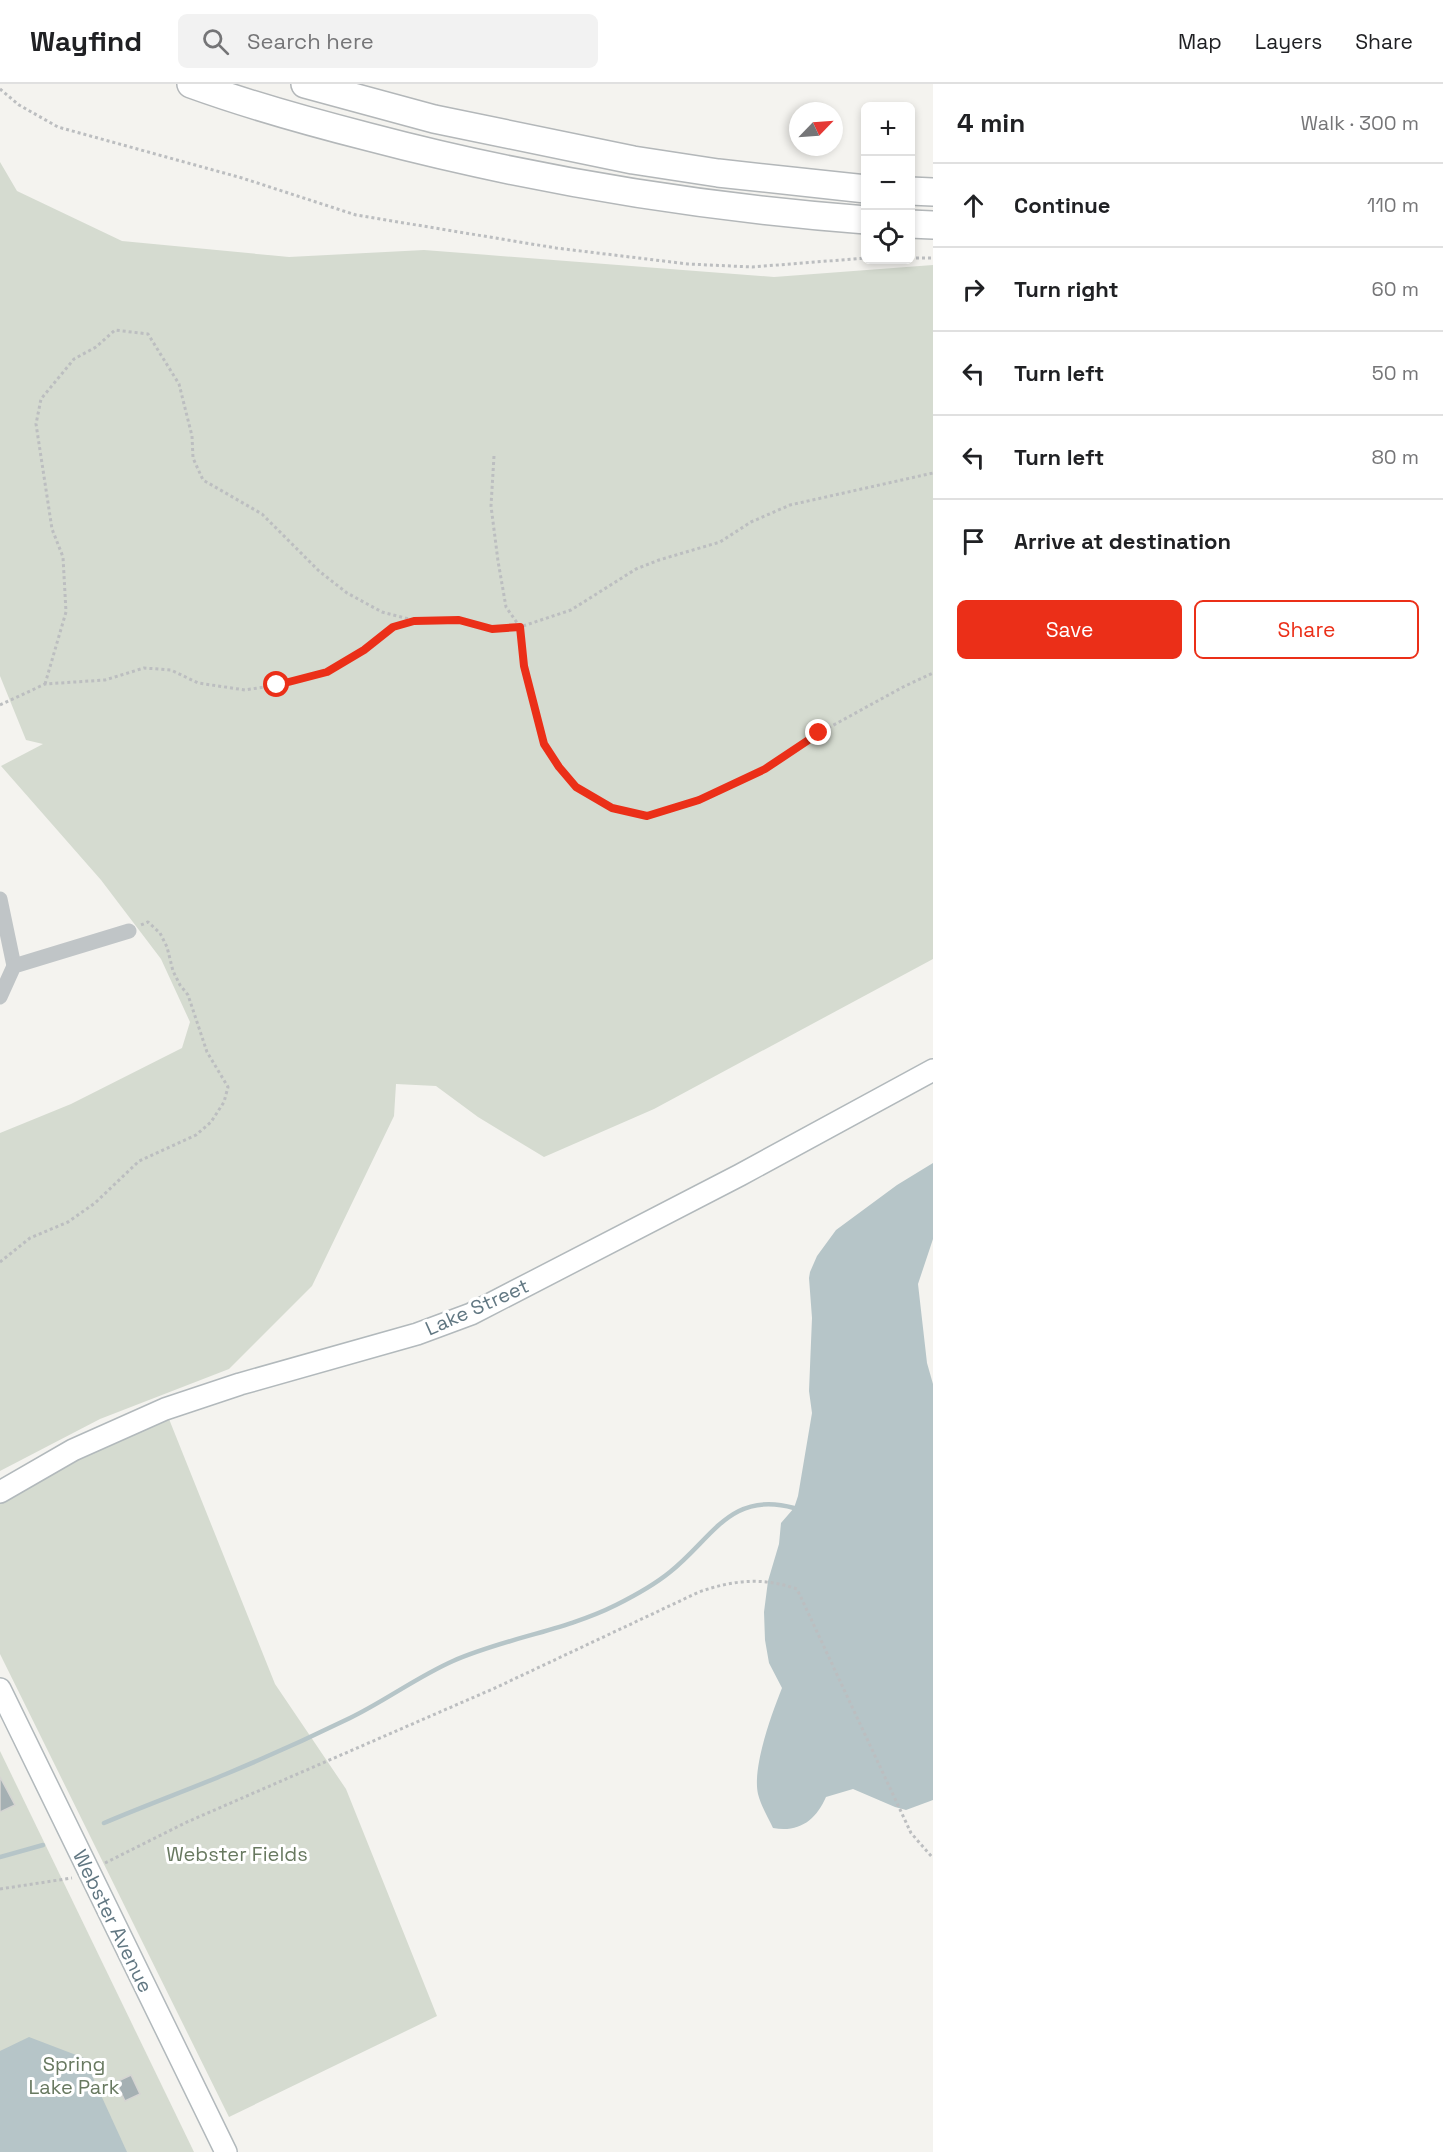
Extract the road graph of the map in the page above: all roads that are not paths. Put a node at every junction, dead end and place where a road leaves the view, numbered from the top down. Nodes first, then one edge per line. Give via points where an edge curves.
1 (191, 84) edge
2 (305, 84) edge
3 (861, 188) edge
4 (915, 191) edge
5 (933, 192) edge
6 (861, 220) edge
7 (915, 224) edge
8 (933, 225) edge
9 (0, 899) edge
10 (129, 931) road end
11 (14, 966) junction
12 (0, 997) edge
13 (933, 1070) edge
14 (0, 1492) edge
15 (0, 1689) edge
16 (226, 2152) edge

1 - 6 highway via 318,124 572,183 807,216
2 - 3 highway via 434,119 633,160
4 - 5 highway
7 - 8 highway
9 - 11 street
10 - 11 street
11 - 12 street
13 - 14 street, Lake Street via 471,1314 417,1334 165,1409 73,1450
15 - 16 street, Webster Avenue

